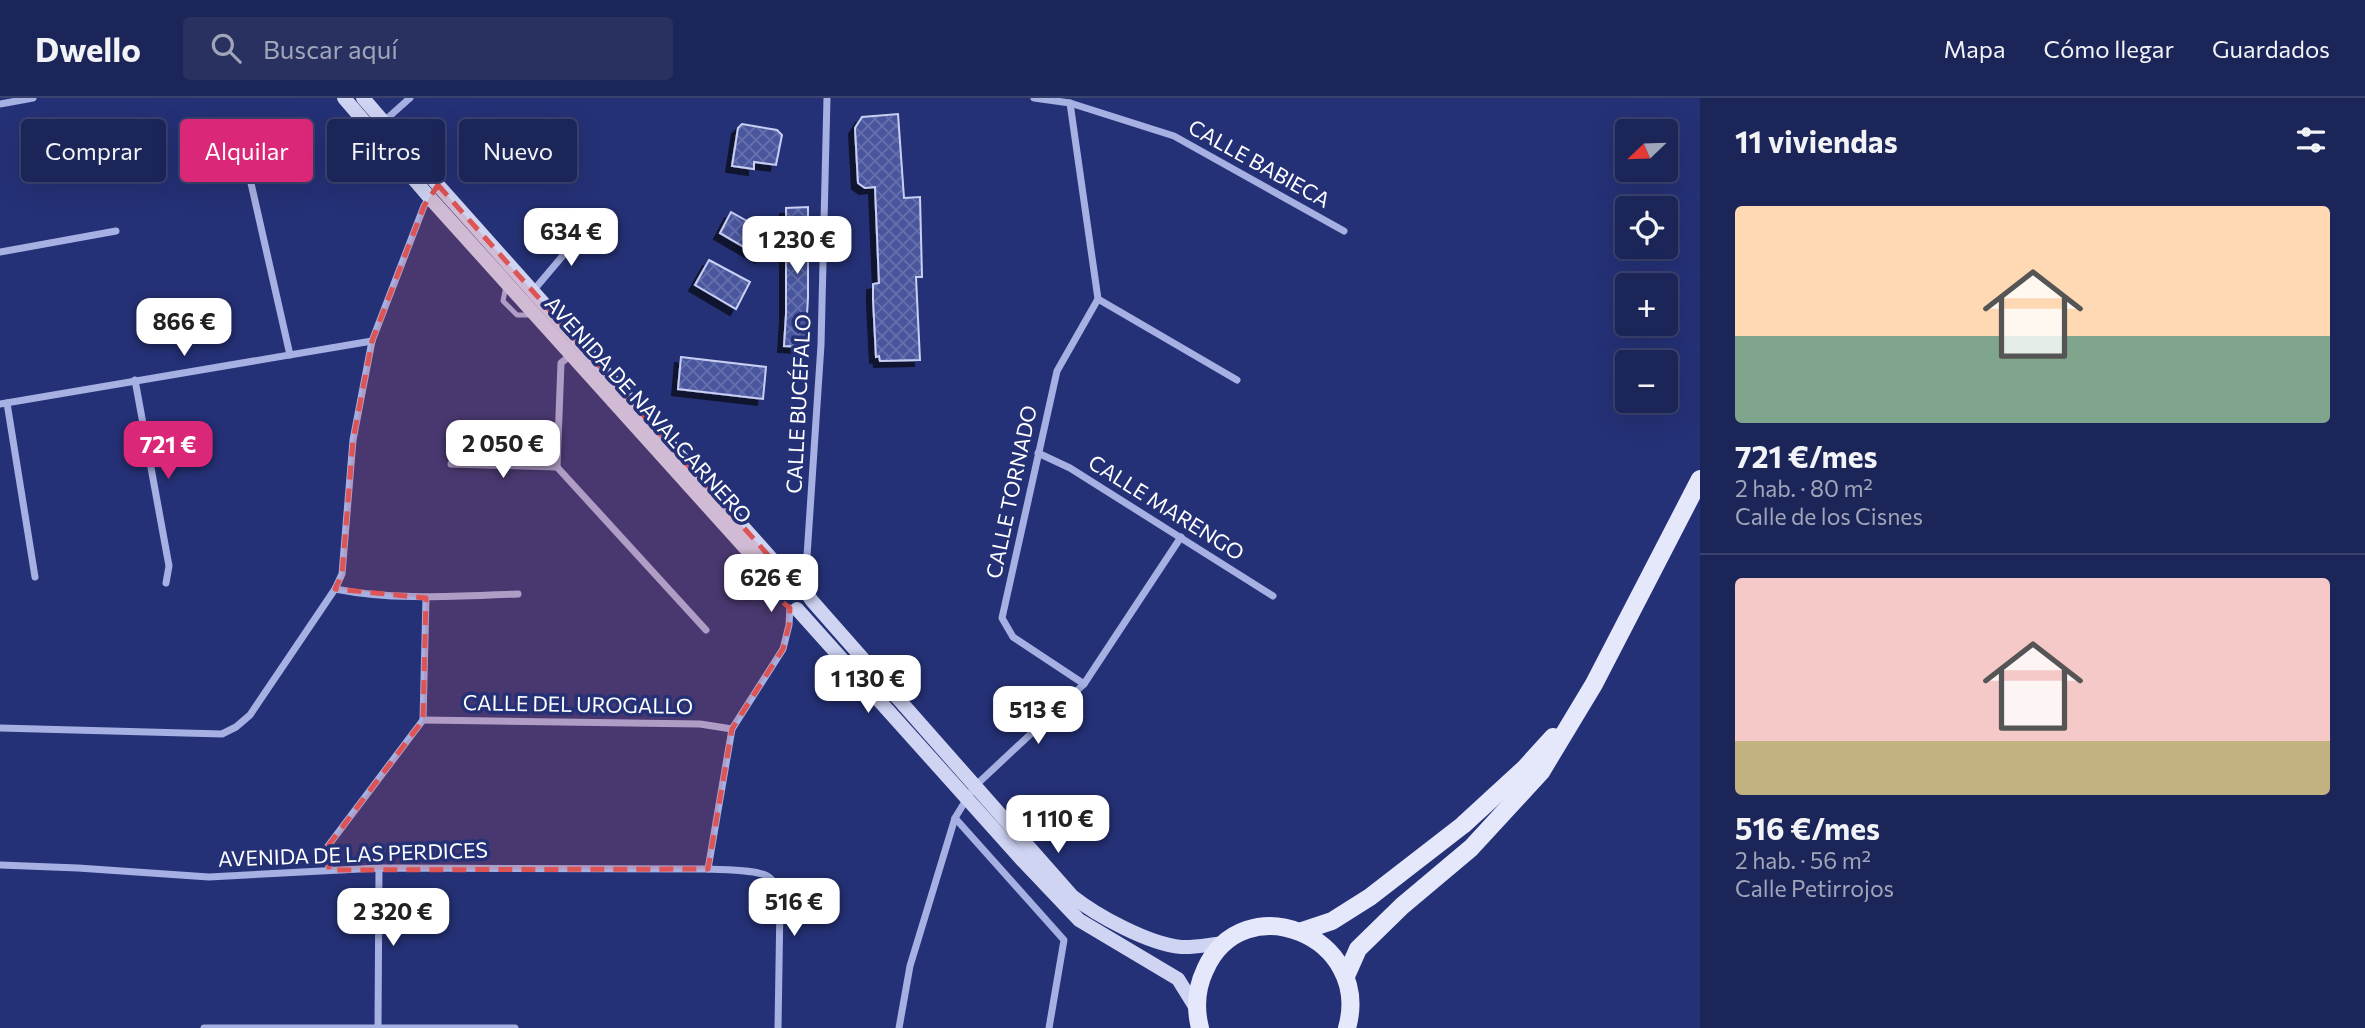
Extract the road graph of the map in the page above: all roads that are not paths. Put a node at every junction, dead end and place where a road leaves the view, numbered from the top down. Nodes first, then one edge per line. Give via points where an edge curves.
1 (33, 98) edge
2 (344, 98) edge
3 (363, 98) edge
4 (410, 98) edge
5 (827, 98) edge
6 (1034, 98) edge
7 (0, 103) edge
8 (1070, 103) junction
9 (362, 119) edge
10 (382, 119) edge
11 (386, 119) edge
12 (251, 182) edge
13 (425, 182) edge
14 (428, 182) edge
15 (434, 191) junction
16 (587, 227) dead end
17 (116, 231) dead end
18 (1344, 231) dead end
19 (0, 252) edge
20 (533, 291) junction
21 (1098, 299) junction
22 (372, 341) junction
23 (576, 351) junction
24 (290, 355) junction
25 (135, 380) junction
26 (1237, 380) dead end
27 (4, 404) edge
28 (1038, 453) junction
29 (451, 464) dead end
30 (557, 467) junction
31 (1700, 479) edge
32 (1181, 537) junction
33 (36, 577) dead end
34 (166, 583) dead end
35 (335, 589) junction
36 (797, 589) junction
37 (518, 594) dead end
38 (1273, 596) dead end
39 (426, 597) junction
40 (794, 608) junction
41 (706, 630) dead end
42 (1084, 684) junction
43 (1579, 709) junction
44 (423, 720) junction
45 (0, 728) edge
46 (733, 729) junction
47 (970, 792) junction
48 (955, 818) junction
49 (0, 865) edge
50 (379, 868) junction
51 (708, 869) junction
52 (329, 870) junction
53 (1302, 932) junction
54 (1225, 943) junction
55 (1346, 976) junction
56 (1196, 1008) junction
57 (378, 1027) edge
58 (204, 1028) edge
59 (515, 1028) edge
60 (778, 1028) edge
61 (898, 1028) edge
62 (1049, 1028) edge
63 (1200, 1028) edge
64 (1347, 1028) edge

1 - 7 street
2 - 9 street, AVENIDA DE NAVALCARNERO
3 - 10 street, AVENIDA DE NAVALCARNERO
4 - 11 street
5 - 36 street, CALLE BUCÉFALO via 821,345 806,571
6 - 8 street, CALLE BABIECA
8 - 18 street, CALLE BABIECA via 1174,136
8 - 21 street
12 - 24 street
13 - 15 street, AVENIDA DE NAVALCARNERO
14 - 15 street, AVENIDA DE NAVALCARNERO
15 - 20 street, AVENIDA DE NAVALCARNERO
15 - 22 street via 424,206
15 - 23 street, AVENIDA DE NAVALCARNERO via 506,283
16 - 20 street, AVENIDA DE NAVALCARNERO
17 - 19 street
20 - 23 street, AVENIDA DE NAVALCARNERO
21 - 26 street
21 - 28 street, CALLE TORNADO via 1057,371
22 - 24 street
22 - 35 street via 353,440 342,575
23 - 30 street via 561,363
23 - 36 street, AVENIDA DE NAVALCARNERO
24 - 25 street
25 - 27 street
25 - 34 street via 169,566
27 - 33 street
28 - 32 street, CALLE MARENGO
28 - 42 street, CALLE TORNADO via 1002,618 1013,637
29 - 30 street
30 - 41 street
31 - 43 main road
32 - 38 street, CALLE MARENGO
32 - 42 street
35 - 39 street via 368,596
35 - 45 street via 250,715 222,734
36 - 40 street via 804,605
36 - 40 street via 783,598
36 - 47 street, AVENIDA DE NAVALCARNERO
37 - 39 street
39 - 44 street
40 - 46 street via 783,649
40 - 47 street, AVENIDA DE NAVALCARNERO
42 - 47 street
43 - 53 main road via 1524,769 1463,825 1370,897 1332,921
43 - 55 main road via 1541,772 1471,848 1358,950
44 - 46 street, CALLE DEL UROGALLO via 700,723
44 - 52 street via 328,846
46 - 51 street
47 - 48 street
47 - 54 street, AVENIDA DE NAVALCARNERO via 1090,910 1135,933 1181,947
47 - 56 street, AVENIDA DE NAVALCARNERO via 1023,861 1079,920 1178,979
48 - 61 street via 910,965
48 - 62 street via 1064,940
49 - 52 street, AVENIDA DE LAS PERDICES via 209,877
50 - 51 street, AVENIDA DE LAS PERDICES
50 - 52 street, AVENIDA DE LAS PERDICES
50 - 57 street
51 - 60 street, AVENIDA DE LAS PERDICES via 759,873 771,877 778,892
53 - 54 main road via 1262,927
53 - 55 main road via 1336,957
54 - 56 main road via 1204,972
55 - 64 main road via 1351,996
56 - 63 main road
57 - 58 street
57 - 59 street

